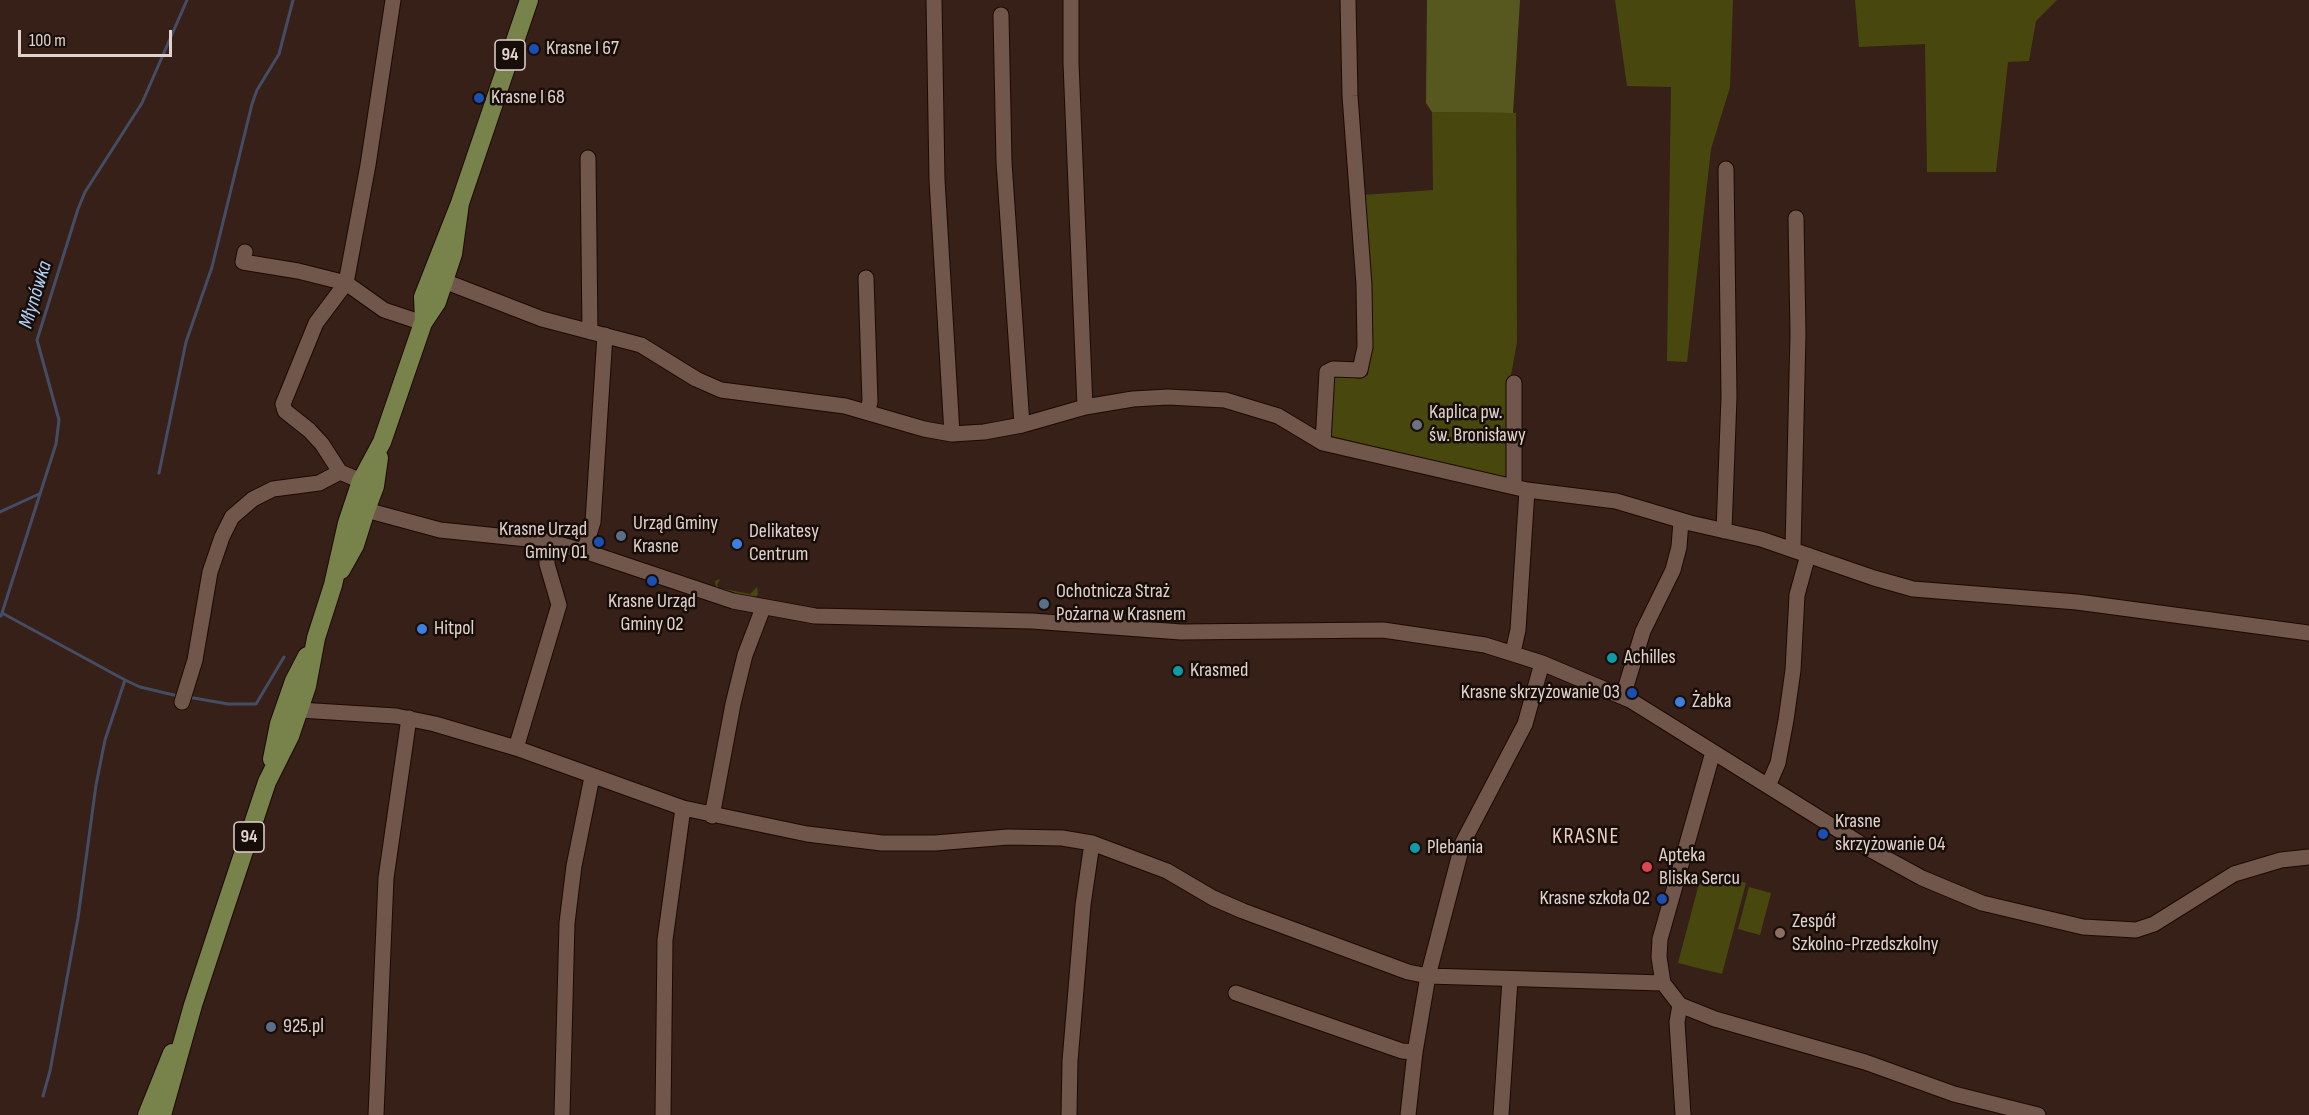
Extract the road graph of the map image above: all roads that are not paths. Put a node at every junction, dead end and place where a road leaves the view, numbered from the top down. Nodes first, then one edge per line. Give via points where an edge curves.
1 (393, 0) edge
2 (529, 0) edge
3 (934, 0) edge
4 (1071, 0) edge
5 (1348, 0) edge
6 (1001, 15) dead end
7 (588, 158) dead end
8 (1726, 169) dead end
9 (460, 202) junction
10 (1796, 218) dead end
11 (245, 252) dead end
12 (438, 254) junction
13 (866, 278) dead end
14 (444, 281) junction
15 (346, 284) junction
16 (425, 291) junction
17 (423, 322) junction
18 (598, 333) junction
19 (1514, 383) dead end
20 (1085, 407) junction
21 (867, 412) junction
22 (1022, 425) junction
23 (952, 434) junction
24 (382, 442) junction
25 (1323, 443) junction
26 (340, 472) junction
27 (360, 486) junction
28 (1521, 489) junction
29 (366, 510) junction
30 (1681, 520) junction
31 (347, 523) junction
32 (1724, 531) junction
33 (547, 541) junction
34 (1793, 549) junction
35 (584, 550) junction
36 (1808, 555) junction
37 (333, 585) junction
38 (763, 608) junction
39 (2309, 633) edge
40 (316, 638) junction
41 (1513, 652) junction
42 (1542, 663) junction
43 (294, 681) junction
44 (1623, 696) junction
45 (182, 702) dead end
46 (299, 710) junction
47 (409, 718) junction
48 (279, 724) junction
49 (516, 748) junction
50 (1713, 752) junction
51 (592, 777) junction
52 (267, 782) junction
53 (1768, 786) junction
54 (683, 808) junction
55 (712, 816) junction
56 (1092, 843) junction
57 (2309, 857) edge
58 (1428, 976) junction
59 (1510, 980) junction
60 (1664, 982) junction
61 (1236, 993) dead end
62 (192, 1005) junction
63 (1680, 1005) junction
64 (1415, 1052) junction
65 (155, 1093) junction
66 (147, 1115) edge
67 (161, 1115) edge
68 (376, 1115) edge
69 (562, 1115) edge
70 (663, 1115) edge
71 (1069, 1115) edge
72 (1408, 1115) edge
73 (1501, 1115) edge
74 (1683, 1115) edge
75 (2038, 1115) edge

1 - 15 street via 369,165
2 - 9 main road, 94
3 - 23 street via 937,180
4 - 20 street
5 - 25 street via 1365,347 1360,370 1327,372
6 - 22 street via 1004,162
7 - 18 street
8 - 32 street via 1729,397
9 - 12 main road, 94
9 - 14 main road, 94 via 453,255
10 - 34 street via 1798,358
11 - 15 street via 243,262
12 - 14 street
12 - 16 main road, 94
13 - 21 street via 870,402
14 - 16 street
14 - 17 main road, 94 via 437,302
14 - 18 street via 522,313
15 - 17 street via 384,310
15 - 26 street via 316,323 284,404 285,411 322,444
16 - 17 main road, 94
17 - 24 main road, 94
18 - 21 street via 641,345 696,380 722,390
18 - 35 street via 593,522
19 - 28 street
20 - 22 street
20 - 25 street via 1168,397 1225,400 1278,416
21 - 23 street
22 - 23 street
24 - 27 main road, 94
24 - 29 main road, 94 via 375,486
25 - 28 street
26 - 27 street
26 - 45 street via 319,483 273,489 253,499 232,517 210,572 195,660
27 - 29 street
27 - 31 main road, 94
28 - 30 street via 1616,501
28 - 41 street via 1518,630
29 - 31 street
29 - 33 street via 440,530
29 - 37 main road, 94 via 355,545
30 - 32 street
30 - 44 street via 1673,570 1644,631
31 - 37 main road, 94
32 - 34 street
33 - 35 street
33 - 49 street via 547,564 559,605
34 - 36 street
35 - 38 street
36 - 39 street via 1913,589 2077,603
36 - 53 street via 1797,595 1786,720 1778,763
37 - 40 main road, 94
38 - 41 street via 838,618 1032,621 1181,632 1383,630
38 - 55 street via 745,655
40 - 43 main road, 94
40 - 46 main road, 94
41 - 42 street
42 - 44 street
42 - 58 street via 1525,724 1462,842
43 - 46 street
43 - 48 main road, 94
44 - 50 street
46 - 47 street
46 - 48 street
46 - 52 main road, 94
47 - 49 street
47 - 68 street via 386,878
48 - 52 main road, 94
49 - 51 street
50 - 53 street
50 - 60 street via 1660,939
51 - 54 street
51 - 69 street via 567,924
52 - 62 main road, 94
53 - 57 street via 1922,878 1982,903 2083,927 2136,930 2154,924 2234,874 2281,860
54 - 55 street
54 - 70 street via 665,940
55 - 56 street via 882,843 1008,837
56 - 58 street via 1167,871 1243,911
56 - 71 street via 1082,914
58 - 59 street
58 - 64 street
59 - 60 street
59 - 73 street
60 - 63 street
61 - 64 street via 1402,1051
62 - 65 main road, 94
62 - 67 main road, 94
63 - 74 street via 1677,1023
63 - 75 street via 1954,1094
64 - 72 street
65 - 66 main road, 94
65 - 67 street

